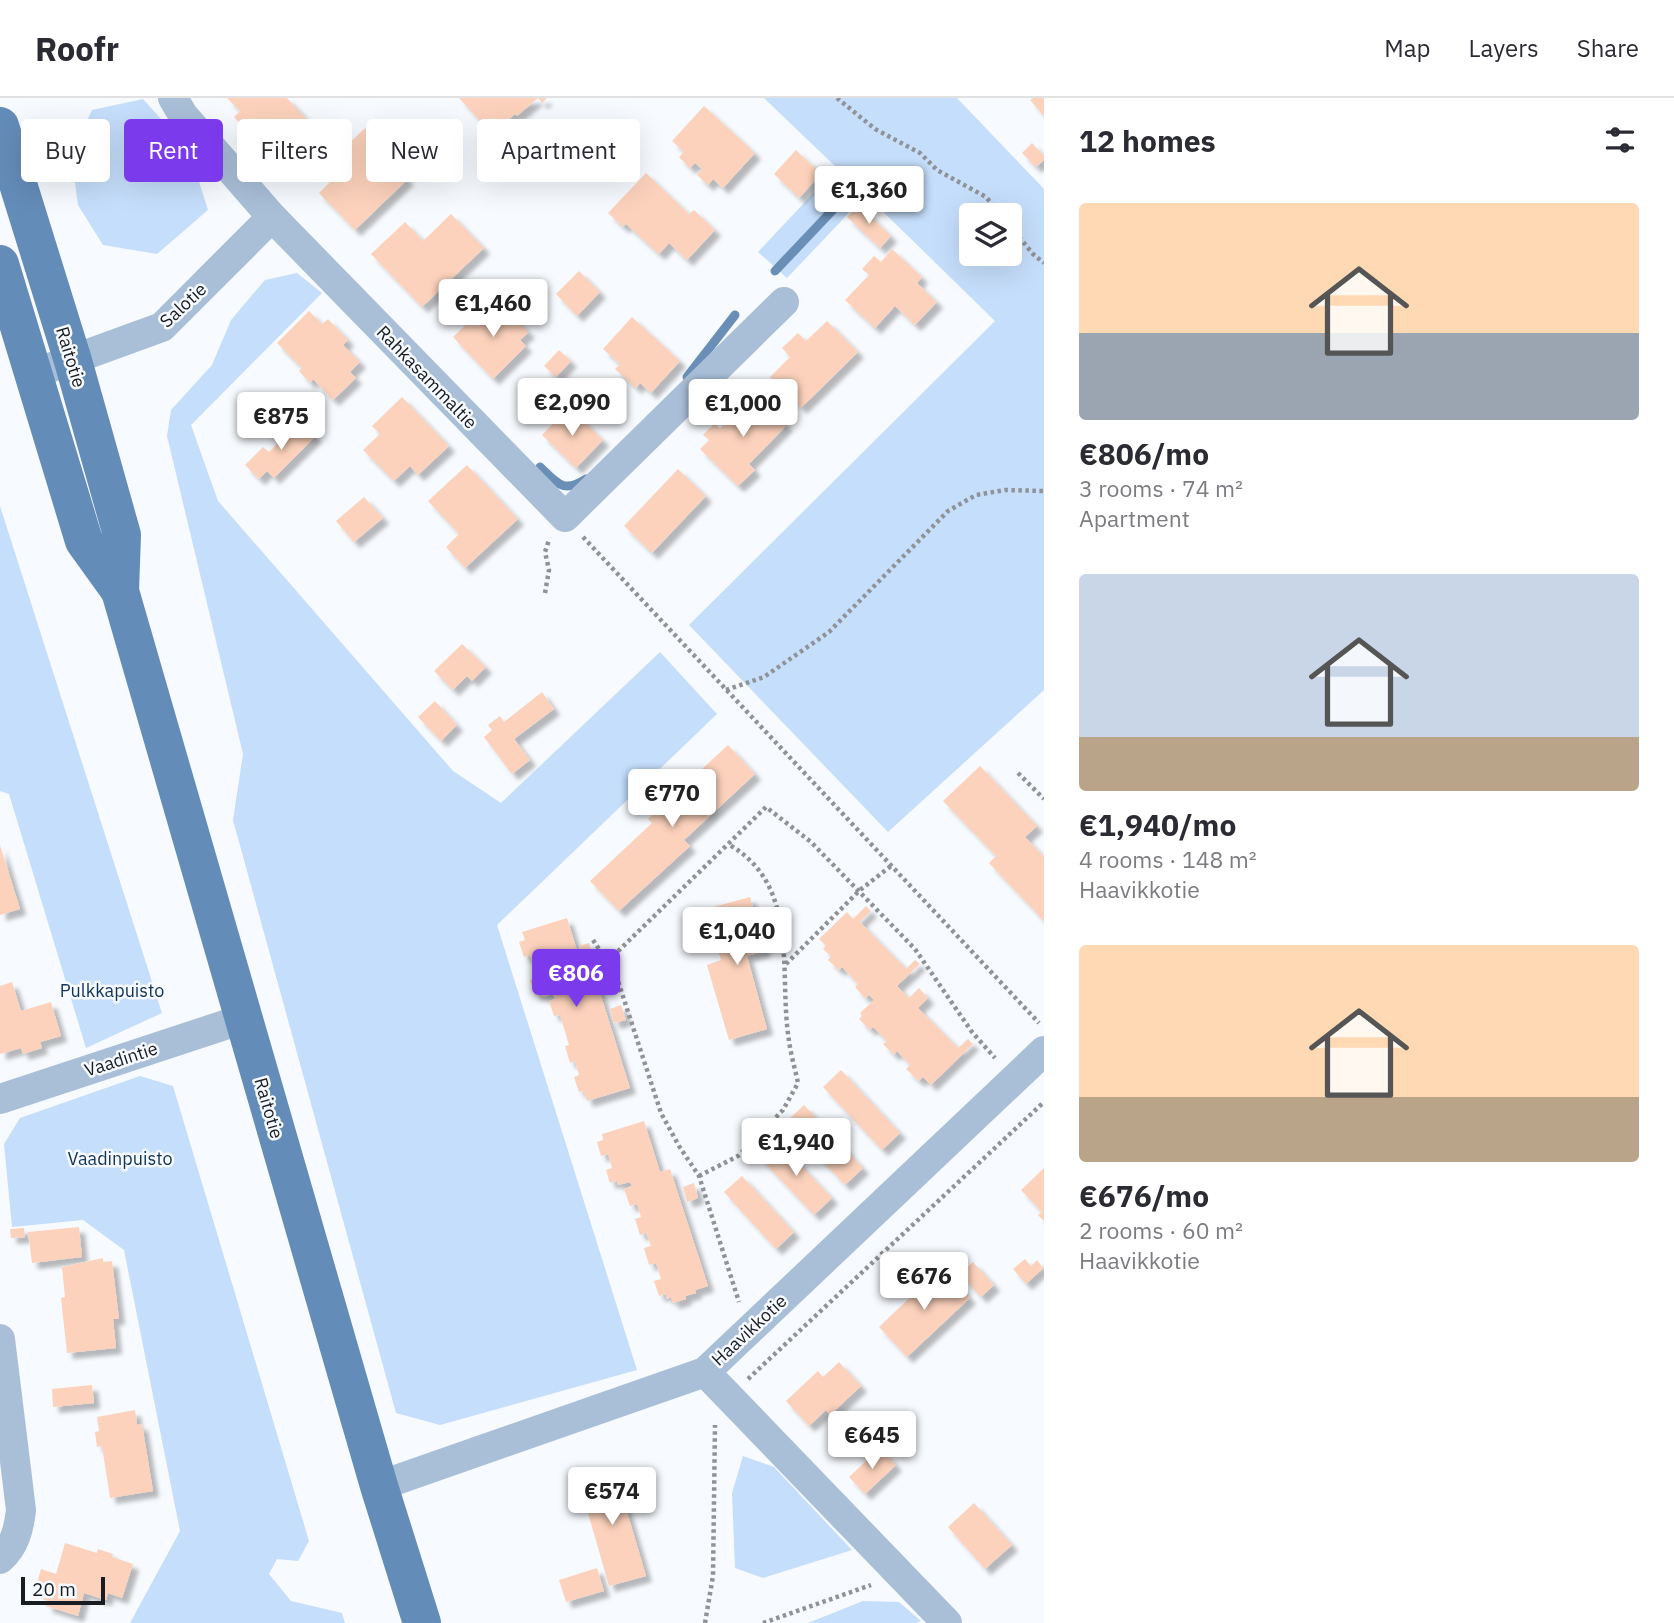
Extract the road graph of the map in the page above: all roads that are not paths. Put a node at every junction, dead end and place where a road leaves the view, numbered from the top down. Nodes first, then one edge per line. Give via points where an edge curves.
1 (173, 98) edge
2 (0, 126) edge
3 (272, 217) junction
4 (0, 264) edge
5 (784, 302) dead end
6 (73, 361) junction
7 (33, 374) junction
8 (120, 591) junction
9 (243, 1019) junction
10 (1044, 1051) edge
11 (0, 1099) edge
12 (0, 1339) edge
13 (705, 1372) junction
14 (379, 1486) junction
15 (0, 1559) edge
16 (422, 1623) edge
17 (947, 1623) edge

1 - 3 street, Rahkasammaltie
2 - 6 main road, Raitotie
3 - 5 street, Rahkasammaltie via 565,517
3 - 6 street, Salotie via 162,327
4 - 7 main road, Raitotie
6 - 7 street, Salotie
6 - 8 main road, Raitotie via 122,535
7 - 8 main road, Raitotie via 84,541
8 - 9 main road, Raitotie
9 - 11 street, Vaadintie
9 - 14 main road, Raitotie
10 - 13 street, Haavikkotie
12 - 15 street via 21,1510 14,1542
13 - 14 street, Haavikkotie
13 - 17 street
14 - 16 main road, Raitotie

